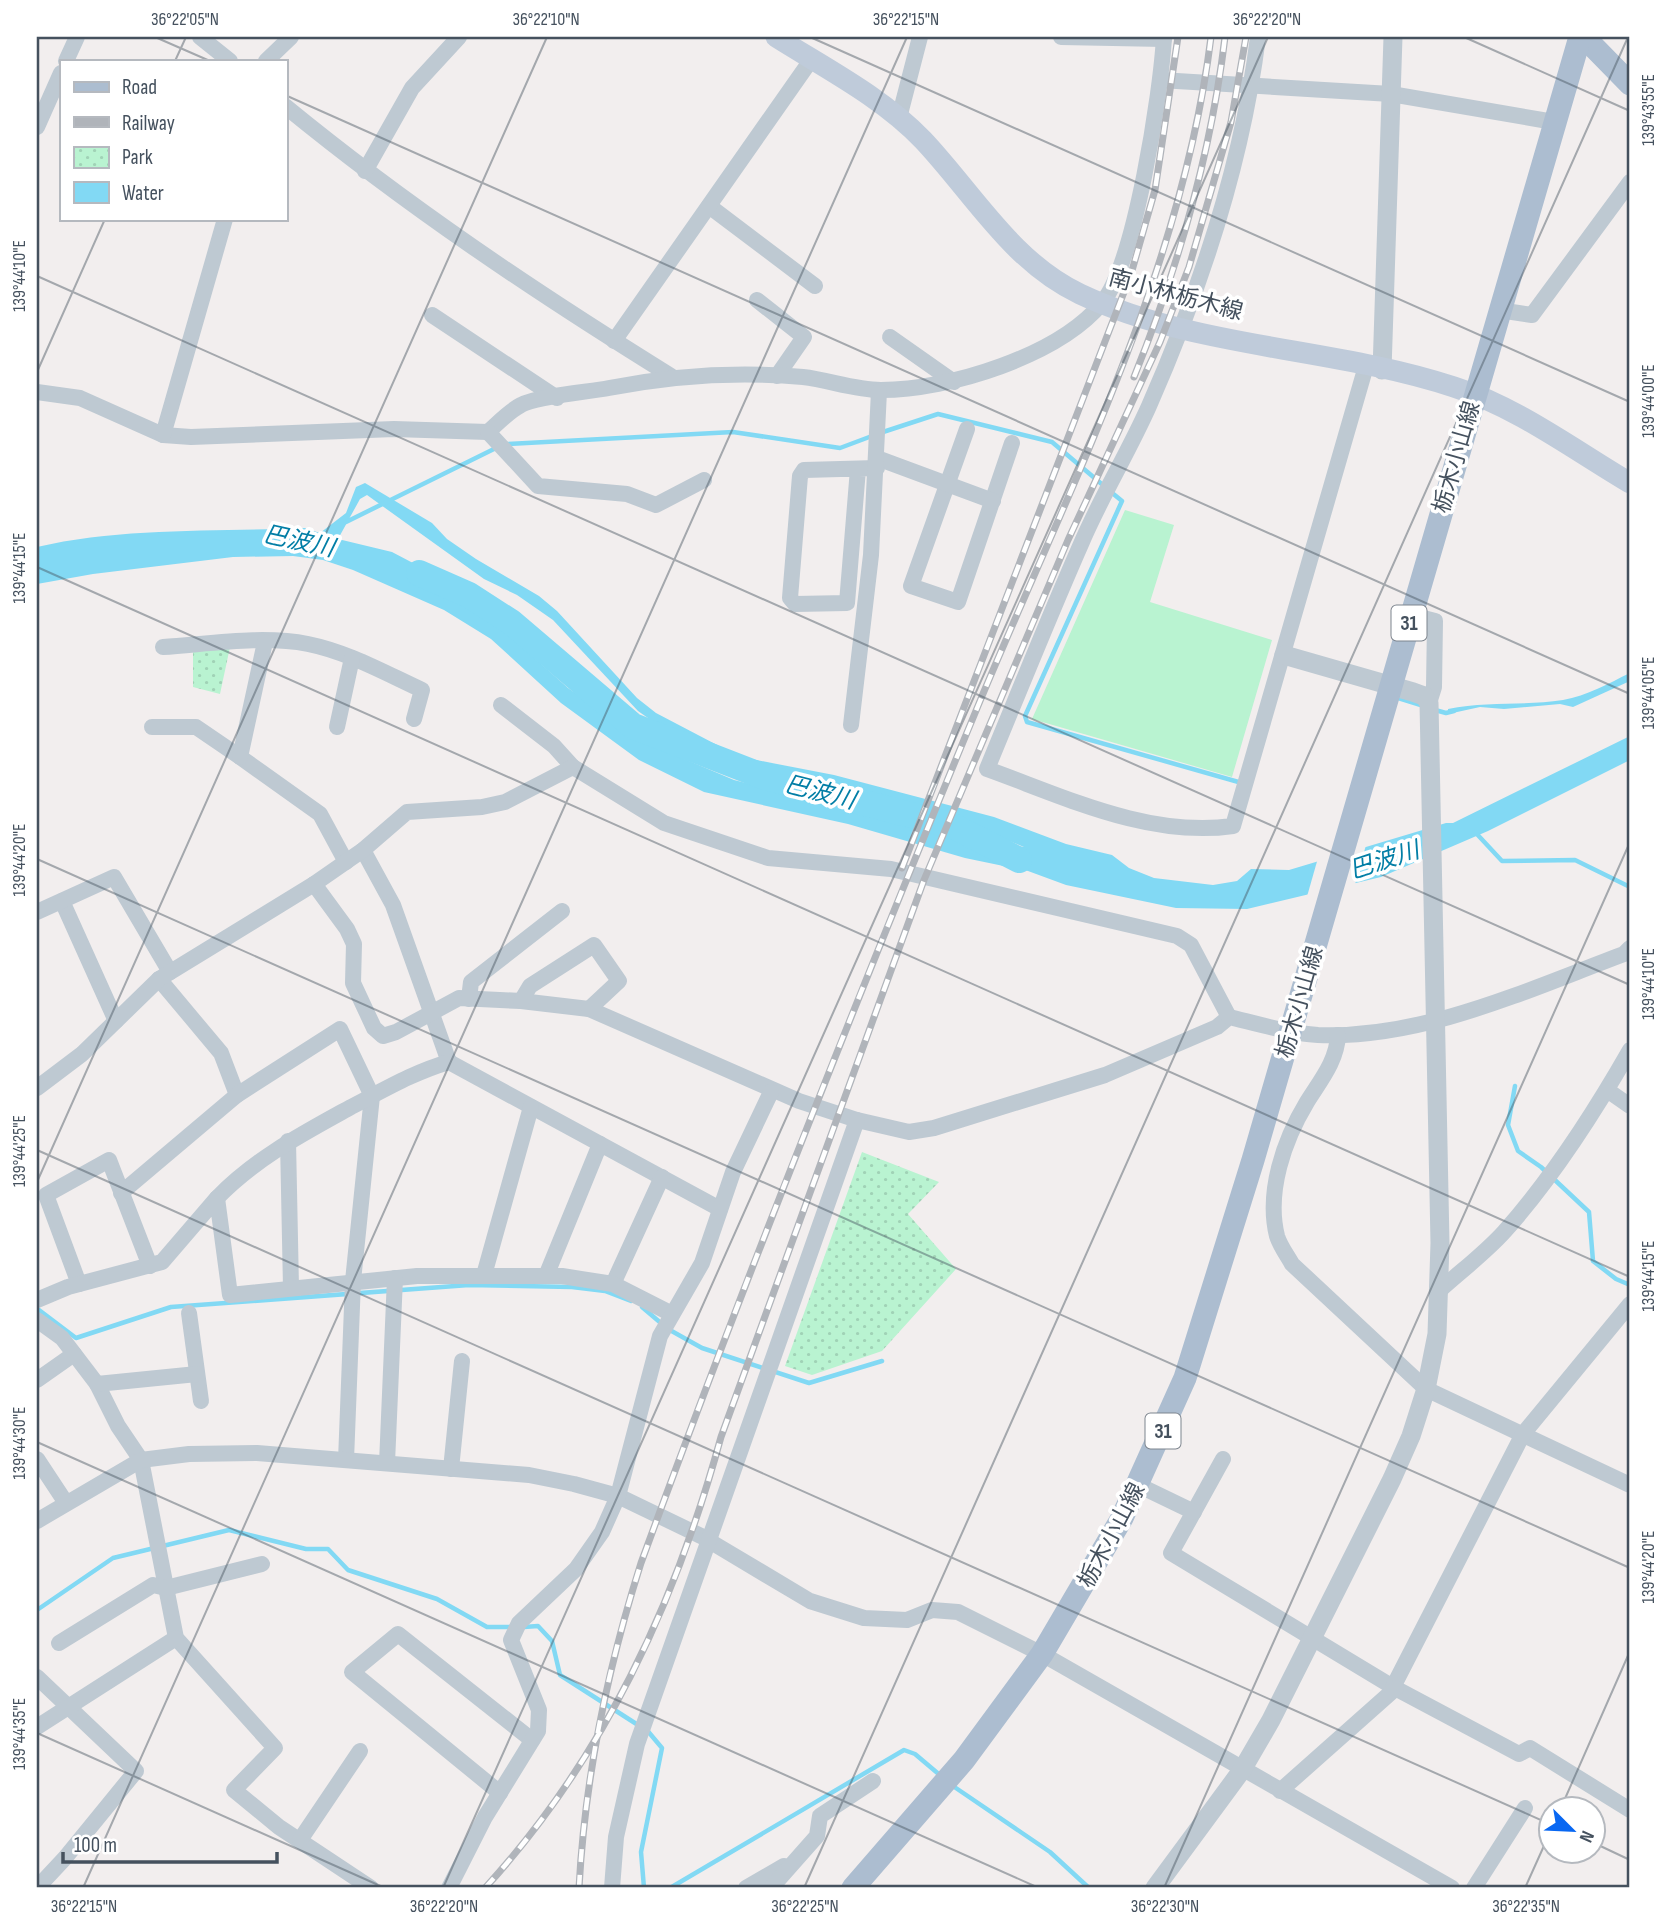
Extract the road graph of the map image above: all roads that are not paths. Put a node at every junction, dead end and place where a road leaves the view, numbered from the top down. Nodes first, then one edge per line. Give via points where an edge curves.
1 (77, 37) edge
2 (200, 37) edge
3 (291, 37) edge
4 (460, 37) edge
5 (776, 37) edge
6 (920, 37) edge
7 (1061, 37) edge
8 (1092, 37) edge
9 (1258, 37) edge
10 (1393, 37) edge
11 (1582, 37) edge
12 (1164, 38) edge
13 (66, 60) edge
14 (229, 60) edge
15 (267, 60) edge
16 (811, 60) junction
17 (60, 75) edge
18 (1160, 80) junction
19 (1252, 83) junction
20 (1630, 83) edge
21 (1391, 94) junction
22 (287, 108) edge
23 (899, 118) junction
24 (1554, 122) junction
25 (37, 127) edge
26 (365, 172) junction
27 (1630, 182) edge
28 (709, 206) junction
29 (225, 220) edge
30 (815, 286) dead end
31 (757, 300) dead end
32 (1102, 303) junction
33 (1499, 310) junction
34 (432, 315) dead end
35 (1182, 327) junction
36 (890, 337) dead end
37 (614, 341) junction
38 (1374, 368) junction
39 (671, 376) junction
40 (777, 376) junction
41 (954, 382) junction
42 (879, 391) junction
43 (37, 392) edge
44 (1474, 394) junction
45 (557, 398) junction
46 (967, 429) dead end
47 (488, 432) junction
48 (163, 435) junction
49 (1013, 443) dead end
50 (877, 463) junction
51 (858, 469) junction
52 (704, 480) dead end
53 (1630, 483) edge
54 (947, 484) junction
55 (993, 501) junction
56 (1412, 615) junction
57 (265, 642) junction
58 (163, 647) dead end
59 (1284, 655) junction
60 (352, 658) junction
61 (1390, 685) junction
62 (1429, 703) junction
63 (501, 705) dead end
64 (414, 719) dead end
65 (851, 725) dead end
66 (152, 727) dead end
67 (337, 727) dead end
68 (240, 757) junction
69 (573, 767) junction
70 (363, 850) junction
71 (346, 862) junction
72 (314, 884) junction
73 (62, 901) junction
74 (562, 911) dead end
75 (37, 912) edge
76 (1630, 948) edge
77 (165, 976) junction
78 (469, 999) junction
79 (521, 1001) junction
80 (589, 1009) junction
81 (433, 1011) junction
82 (1229, 1017) junction
83 (1437, 1020) junction
84 (116, 1021) junction
85 (1290, 1031) junction
86 (1338, 1035) junction
87 (1630, 1050) edge
88 (449, 1062) junction
89 (37, 1088) edge
90 (1607, 1090) junction
91 (771, 1092) junction
92 (237, 1095) junction
93 (372, 1096) junction
94 (1630, 1106) edge
95 (531, 1107) junction
96 (857, 1120) junction
97 (288, 1141) junction
98 (600, 1144) junction
99 (1253, 1160) junction
100 (1281, 1166) junction
101 (662, 1177) junction
102 (121, 1193) junction
103 (217, 1198) junction
104 (720, 1209) junction
105 (150, 1266) junction
106 (484, 1275) junction
107 (546, 1276) junction
108 (395, 1278) junction
109 (353, 1281) junction
110 (79, 1284) junction
111 (613, 1284) junction
112 (291, 1288) junction
113 (1440, 1290) junction
114 (37, 1300) edge
115 (1630, 1304) edge
116 (189, 1313) dead end
117 (672, 1314) junction
118 (37, 1320) edge
119 (74, 1354) junction
120 (462, 1361) dead end
121 (197, 1374) junction
122 (37, 1380) edge
123 (97, 1384) junction
124 (1426, 1389) junction
125 (201, 1401) dead end
126 (1523, 1434) junction
127 (141, 1460) junction
128 (346, 1460) junction
129 (1223, 1460) dead end
130 (37, 1461) edge
131 (387, 1464) junction
132 (451, 1469) junction
133 (1139, 1485) junction
134 (1630, 1485) edge
135 (618, 1496) junction
136 (65, 1503) junction
137 (1194, 1512) junction
138 (37, 1521) edge
139 (709, 1540) junction
140 (262, 1564) dead end
141 (166, 1588) junction
142 (176, 1638) junction
143 (1313, 1639) junction
144 (59, 1643) dead end
145 (1042, 1654) junction
146 (37, 1677) edge
147 (1395, 1687) junction
148 (66, 1707) junction
149 (37, 1727) edge
150 (532, 1740) junction
151 (360, 1751) dead end
152 (1242, 1770) junction
153 (873, 1781) dead end
154 (1280, 1791) junction
155 (500, 1793) junction
156 (1525, 1808) dead end
157 (1630, 1810) edge
158 (300, 1840) junction
159 (795, 1860) junction
160 (37, 1888) edge
161 (371, 1888) edge
162 (449, 1888) edge
163 (612, 1888) edge
164 (746, 1888) edge
165 (771, 1888) edge
166 (853, 1888) edge
167 (1155, 1888) edge
168 (1452, 1888) edge
169 (1474, 1888) edge

1 - 13 street
2 - 14 street
3 - 15 street
4 - 26 street via 412,88
5 - 16 main road, 南小林栃木線
6 - 23 street
7 - 8 street
8 - 12 street
9 - 19 street
10 - 21 street
11 - 20 main road
11 - 24 main road, 栃木小山線 / 31
12 - 18 street
16 - 23 main road, 南小林栃木線
16 - 28 street
17 - 25 street
18 - 19 street
18 - 32 street via 1128,239 1116,282
19 - 21 street
19 - 35 street via 1217,228
21 - 24 street
21 - 38 street
22 - 26 street
23 - 32 main road, 南小林栃木線 via 1031,261 1062,284
24 - 33 main road, 栃木小山線 / 31
26 - 37 street
27 - 33 street via 1532,315
28 - 30 street
28 - 37 street
29 - 48 street
31 - 40 street via 804,337
32 - 35 main road, 南小林栃木線
32 - 41 street via 1075,327 1034,351
33 - 44 main road, 栃木小山線 / 31
34 - 45 street
35 - 38 main road, 南小林栃木線
35 - 59 street via 1081,543 987,769 1126,819 1212,829 1233,826
36 - 41 street
37 - 39 street
38 - 44 main road, 南小林栃木線
38 - 59 street
39 - 40 street
39 - 45 street
40 - 42 street
41 - 42 street
42 - 50 street
43 - 48 street via 80,398
44 - 53 main road, 南小林栃木線
44 - 56 main road, 栃木小山線 / 31
45 - 47 street via 521,404
46 - 54 street
47 - 48 street via 394,429
47 - 52 street via 538,486 627,494 656,505
49 - 55 street
50 - 51 street
50 - 54 street
50 - 65 street
51 - 51 street via 804,470 800,476 790,598 795,604 847,603
54 - 55 street
54 - 55 street via 911,586 958,602
56 - 61 main road, 栃木小山線 / 31
56 - 62 street via 1435,621 1434,687
57 - 58 street
57 - 60 street via 307,644
57 - 68 street
59 - 61 street
60 - 64 street via 422,690
60 - 67 street
61 - 62 street via 1424,696
61 - 85 main road, 栃木小山線 / 31
62 - 83 street
63 - 69 street via 554,746
66 - 68 street via 196,727
68 - 71 street via 320,814
69 - 70 street via 505,802 407,812
69 - 82 street via 664,823 768,858 891,869 1177,936 1191,945
70 - 71 street
70 - 81 street via 393,905
71 - 72 street
72 - 77 street
72 - 81 street via 354,944 353,983 374,1028 383,1036
73 - 75 street
73 - 77 street via 114,877
73 - 84 street
74 - 78 street via 471,982
76 - 83 street via 1624,954
77 - 84 street
77 - 92 street via 221,1053
78 - 79 street
78 - 81 street via 459,998
79 - 80 street
79 - 80 street via 530,986 594,945 619,981
80 - 91 street
81 - 88 street
82 - 85 street
82 - 96 street via 1217,1027 1105,1075 934,1128 909,1132
83 - 86 street via 1373,1034
83 - 113 street
84 - 89 street
85 - 86 street
85 - 99 main road, 栃木小山線 / 31
86 - 100 street via 1337,1049 1294,1123
87 - 90 street
88 - 93 street via 417,1072
88 - 95 street
90 - 94 street
90 - 113 street via 1537,1192 1502,1234
91 - 96 street
91 - 104 street
92 - 93 street via 340,1029
92 - 102 street
93 - 97 street
93 - 109 street
95 - 98 street
95 - 106 street
96 - 139 street
97 - 103 street via 241,1173
97 - 112 street
98 - 101 street
98 - 107 street
99 - 100 street
99 - 133 main road, 栃木小山線 / 31 via 1185,1378
100 - 124 street via 1273,1210 1278,1238 1292,1264
101 - 104 street
101 - 111 street
102 - 105 street
102 - 110 street via 109,1160 46,1195
103 - 105 street via 162,1262
103 - 112 street via 230,1295
104 - 117 street via 702,1263
105 - 110 street
106 - 107 street
106 - 108 street
107 - 111 street
108 - 109 street
108 - 131 street
109 - 112 street
109 - 128 street
110 - 114 street
111 - 117 street
113 - 124 street
115 - 126 street
116 - 121 street
117 - 135 street via 648,1374
118 - 119 street via 62,1338
119 - 122 street
119 - 123 street
120 - 132 street
121 - 123 street
121 - 125 street
123 - 127 street
124 - 126 street
124 - 143 street via 1392,1479
126 - 134 street
126 - 147 street
127 - 128 street via 257,1452
127 - 136 street
127 - 141 street
128 - 131 street
129 - 137 street
130 - 136 street
131 - 132 street
132 - 135 street via 529,1475
133 - 137 street
133 - 145 main road, 栃木小山線 / 31
135 - 139 street
135 - 150 street via 602,1532 576,1569 519,1623 511,1640 539,1710 538,1731
136 - 138 street
137 - 143 street via 1171,1553
139 - 145 street via 810,1601 864,1618 907,1620 932,1610 958,1612
139 - 163 street via 637,1744 615,1837
140 - 141 street
141 - 142 street
141 - 144 street via 153,1585
142 - 148 street
142 - 158 street via 275,1748 234,1790
143 - 147 street
143 - 152 street
145 - 152 street
145 - 166 main road, 栃木小山線 / 31 via 964,1760
146 - 148 street
147 - 154 street
147 - 157 street via 1519,1754 1530,1748
148 - 149 street
148 - 160 street via 136,1771
150 - 155 street
150 - 155 street via 398,1634 352,1672
151 - 158 street
152 - 154 street
152 - 167 street
153 - 159 street via 820,1816 817,1836
154 - 168 street
155 - 162 street
156 - 169 street
158 - 161 street
159 - 164 street
159 - 165 street

